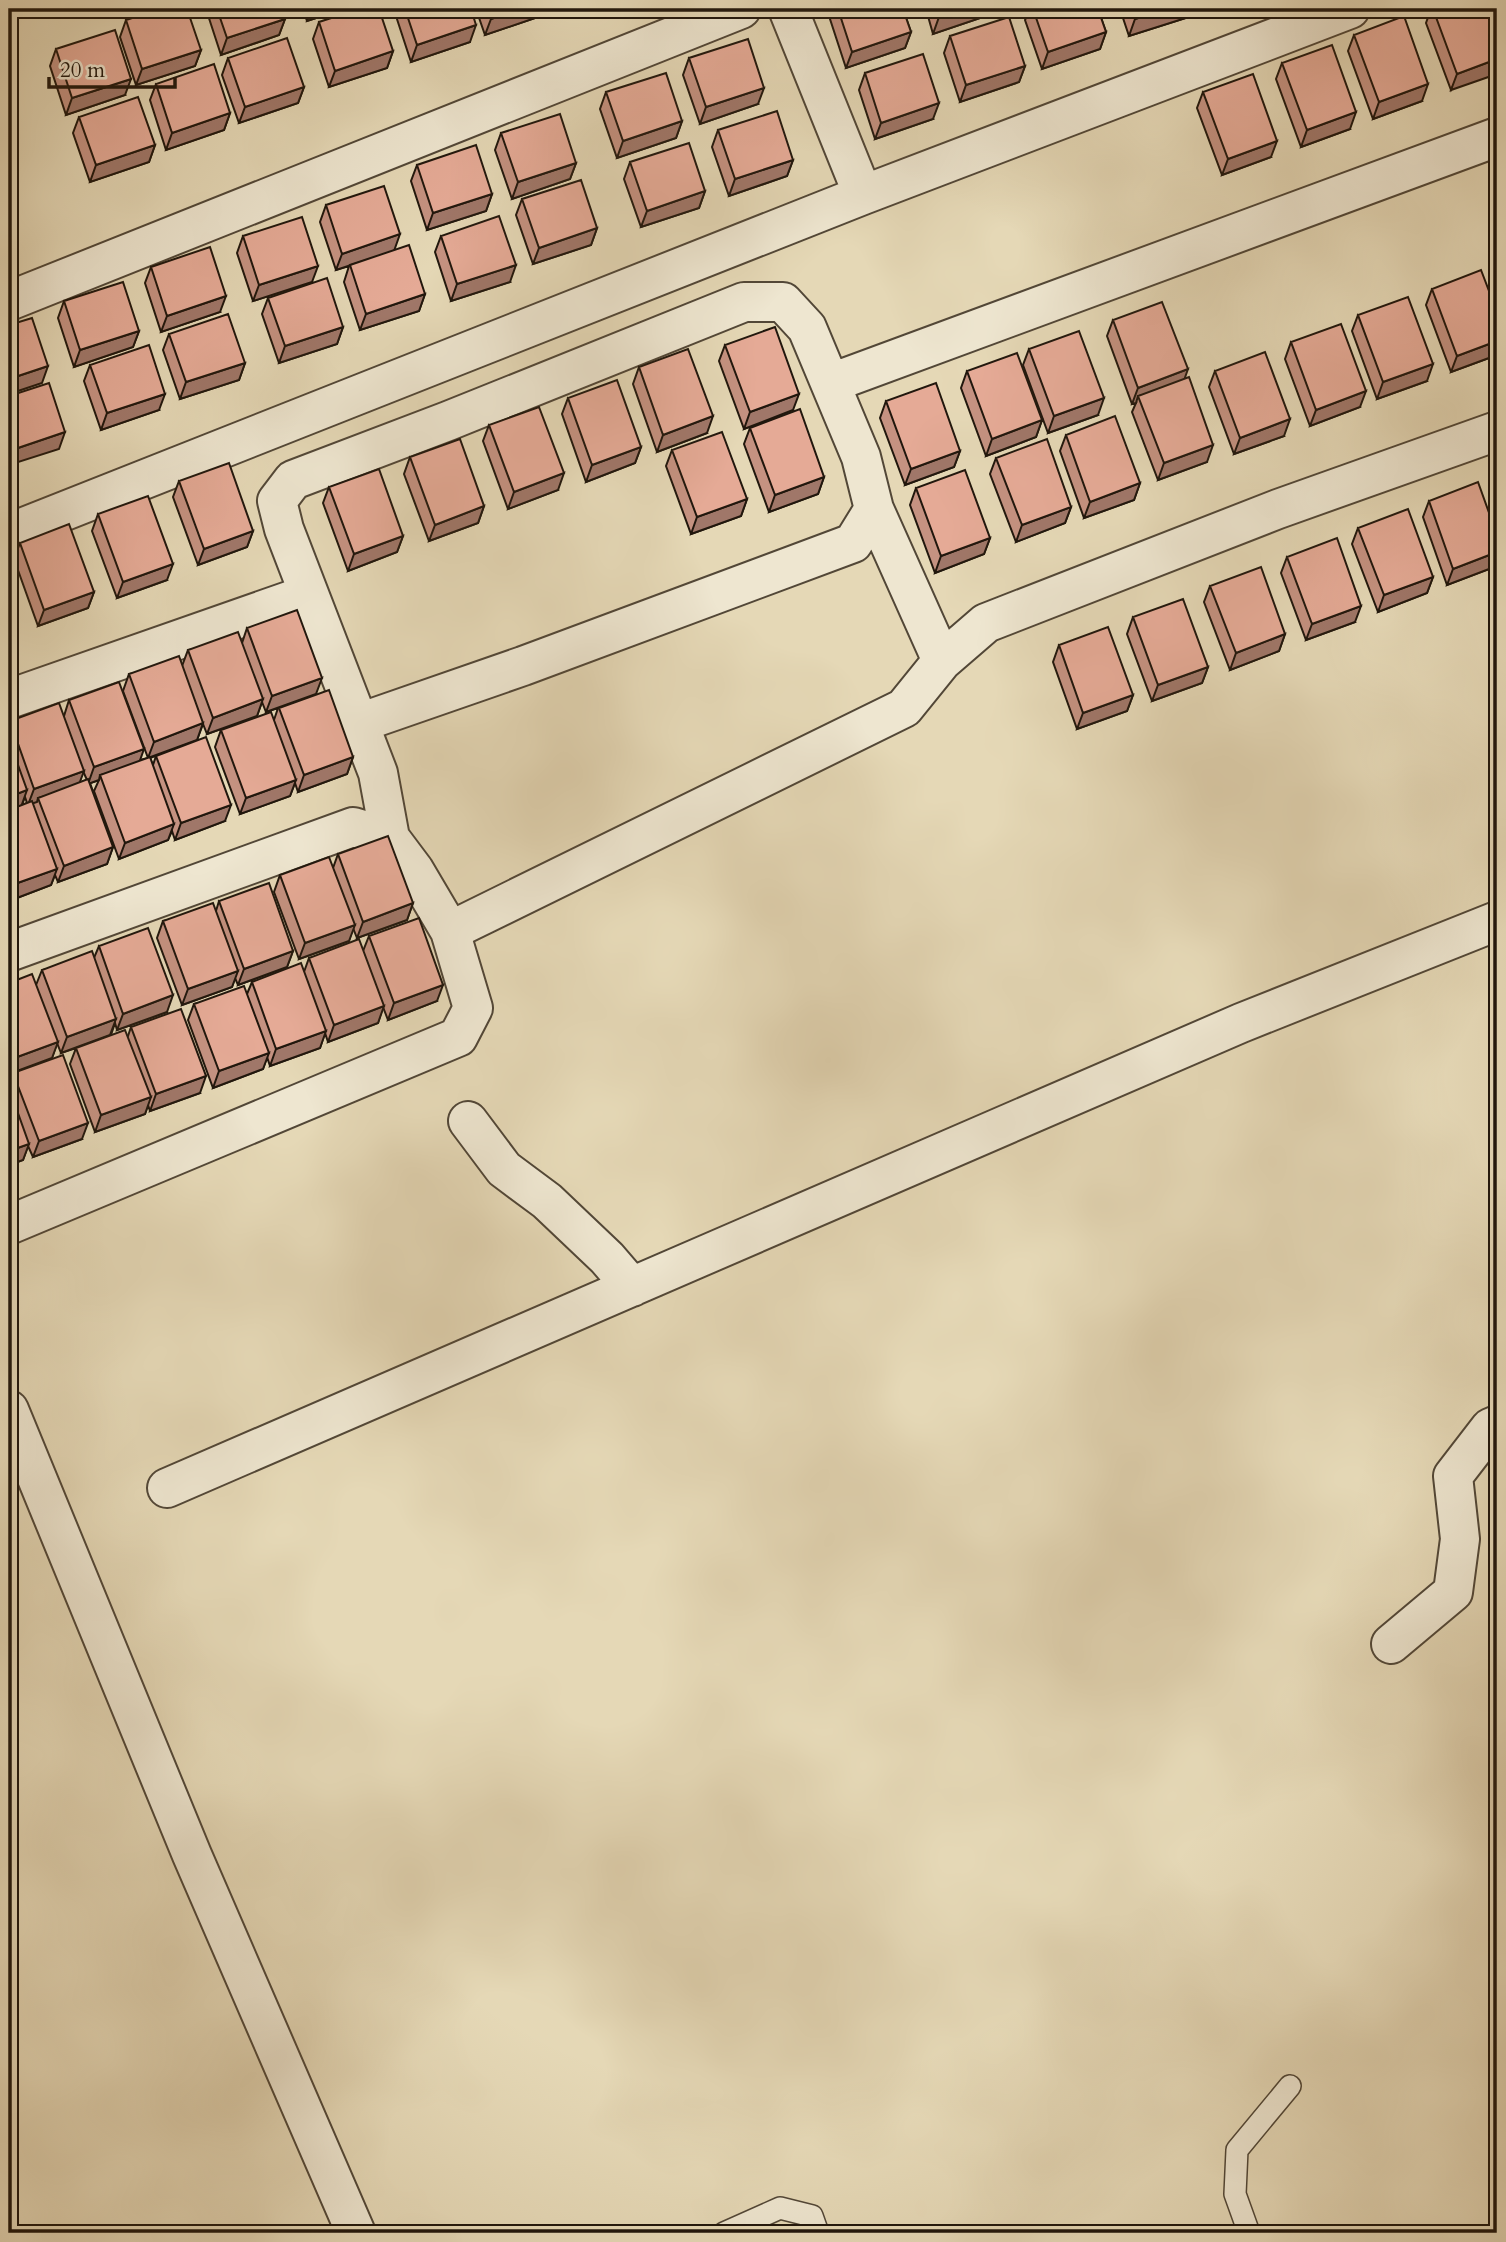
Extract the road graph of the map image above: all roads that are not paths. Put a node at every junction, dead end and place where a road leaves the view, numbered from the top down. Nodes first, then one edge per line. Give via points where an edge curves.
1 (741, 9) edge
2 (788, 9) edge
3 (1350, 9) edge
4 (1497, 137) edge
5 (863, 195) junction
6 (9, 301) edge
7 (831, 383) junction
8 (1497, 431) edge
9 (874, 509) junction
10 (9, 533) edge
11 (309, 594) junction
12 (942, 661) junction
13 (9, 699) edge
14 (359, 723) junction
15 (390, 838) junction
16 (1497, 921) edge
17 (450, 931) junction
18 (9, 952) edge
19 (468, 1121) dead end
20 (9, 1226) edge
21 (632, 1287) junction
22 (9, 1410) edge
23 (1497, 1425) edge
24 (167, 1488) dead end
25 (1391, 1644) dead end
26 (1290, 2086) dead end
27 (356, 2233) edge
28 (724, 2233) edge
29 (818, 2233) edge
30 (1249, 2233) edge

1 - 6 street
2 - 5 street
3 - 5 street
4 - 7 street
5 - 10 street
7 - 9 street via 861,457
7 - 11 street via 807,328 783,302 744,302 293,480 277,501
8 - 12 street via 1279,509 986,624
9 - 12 street
9 - 14 street via 853,544
11 - 13 street
11 - 14 street
12 - 17 street via 904,708
14 - 15 street via 378,773
15 - 17 street
15 - 18 street via 353,827
16 - 21 street via 1241,1023
17 - 20 street via 473,1008 458,1037
19 - 21 street via 504,1169 547,1201
21 - 24 street
22 - 27 street via 192,1855
23 - 25 street via 1453,1476 1460,1539 1453,1592
26 - 30 lane via 1237,2150 1235,2194
28 - 29 lane via 780,2208 812,2216

